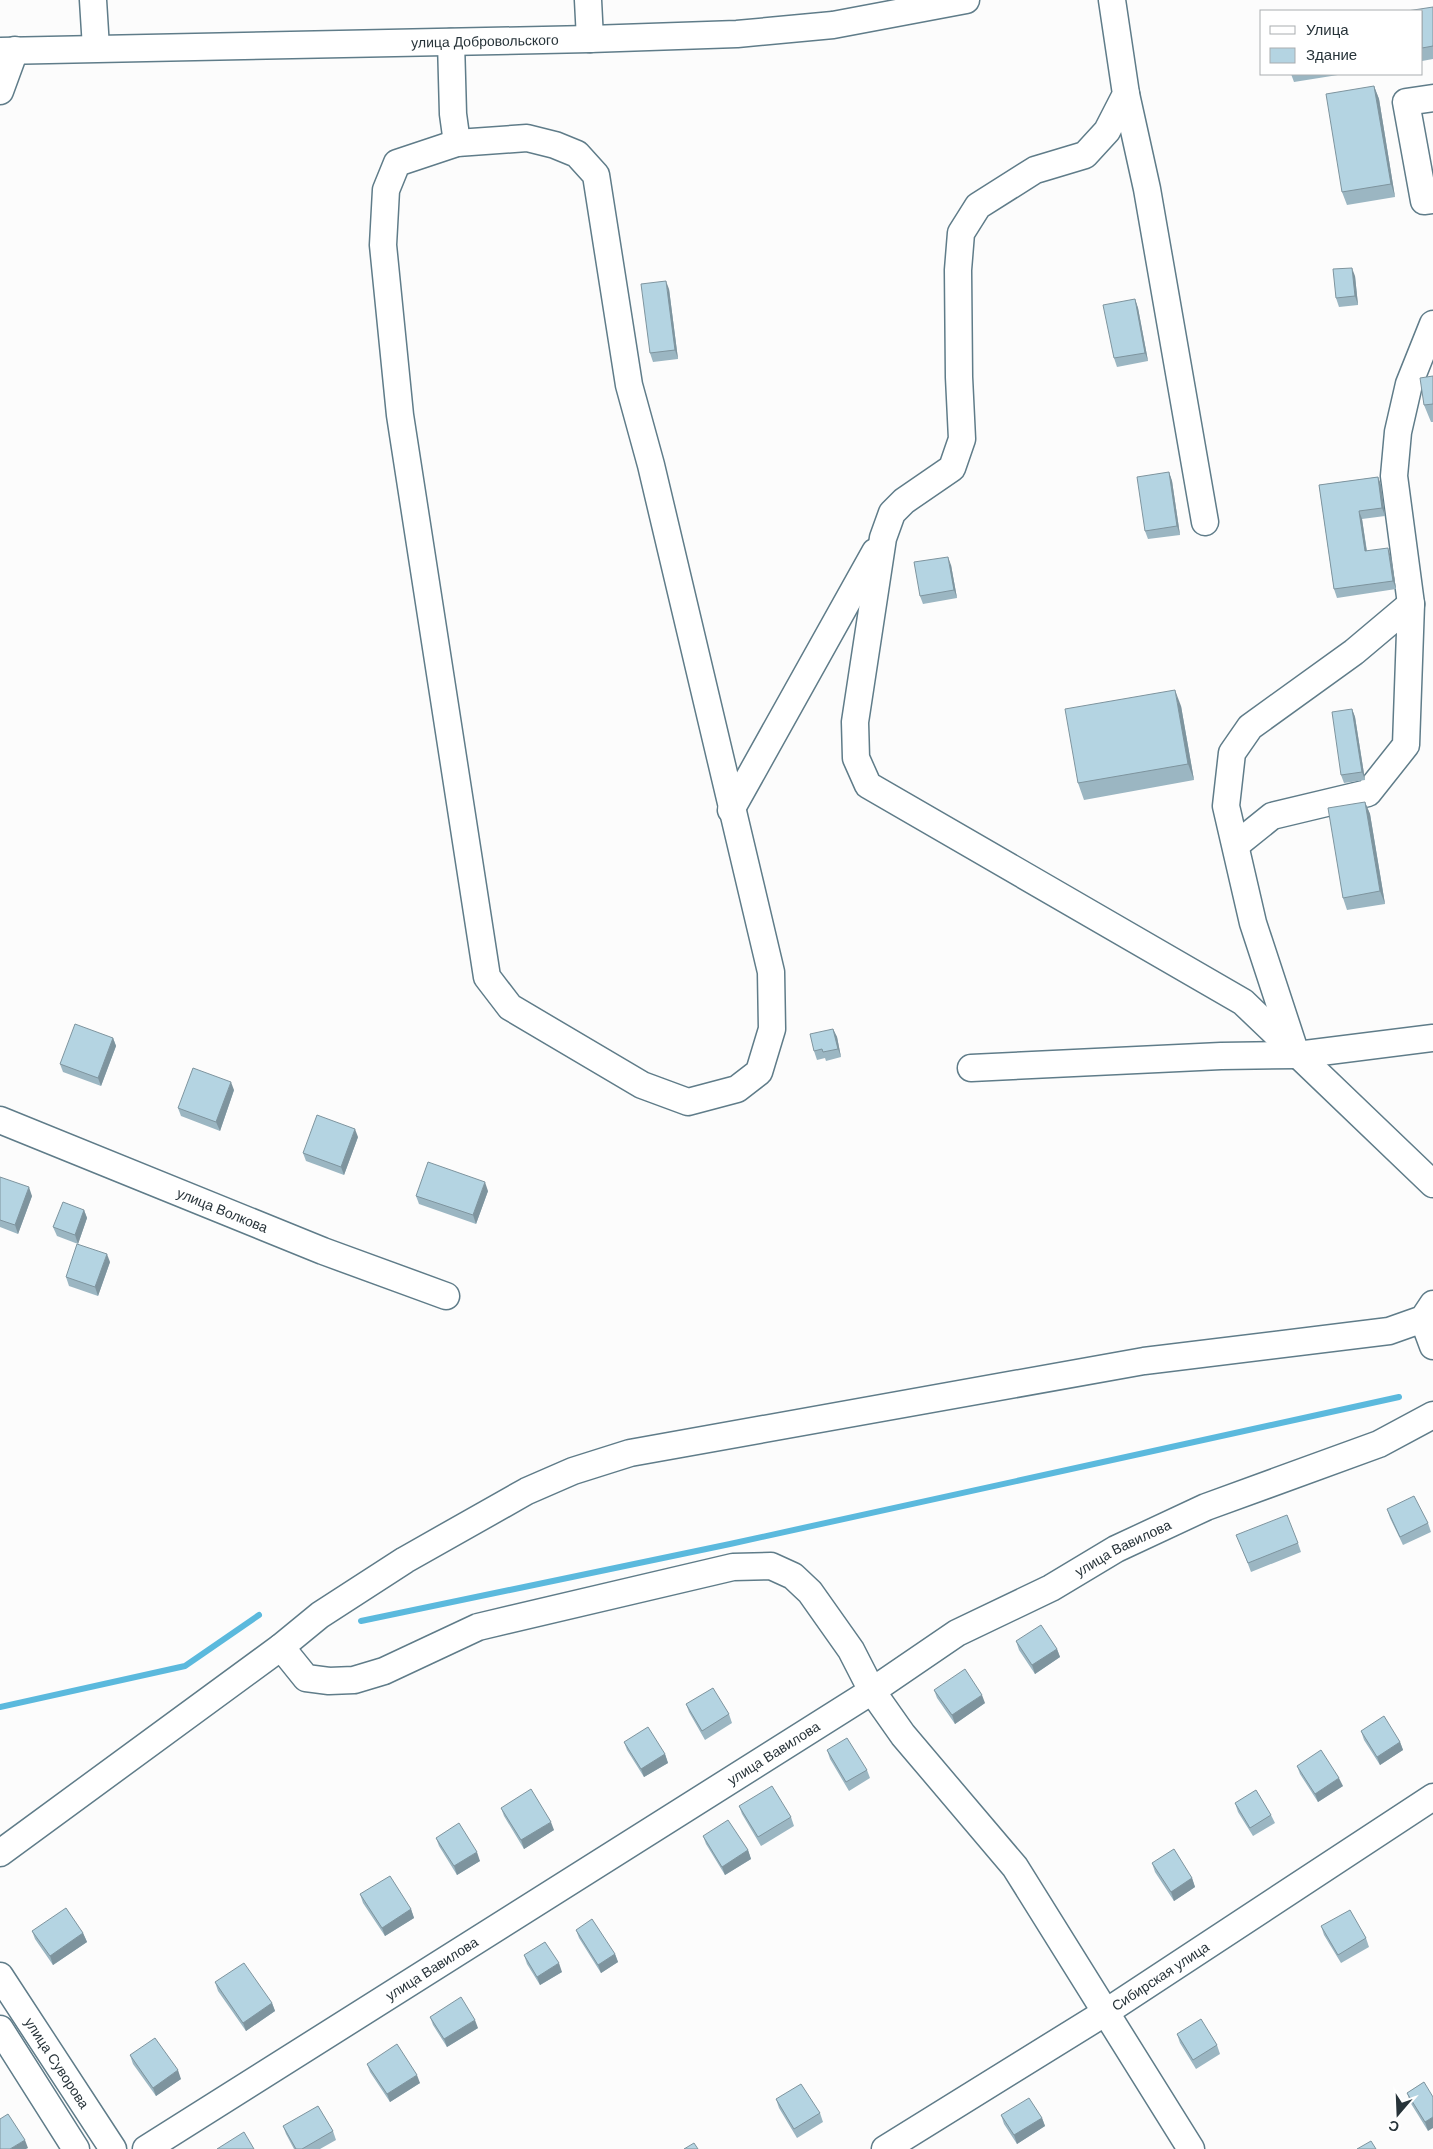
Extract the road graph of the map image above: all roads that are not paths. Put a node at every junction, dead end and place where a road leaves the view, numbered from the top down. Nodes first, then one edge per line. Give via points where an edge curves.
1 (94, 0) edge
2 (588, 0) edge
3 (966, 0) edge
4 (1112, 0) edge
5 (590, 39) junction
6 (451, 42) junction
7 (96, 48) junction
8 (7, 50) edge
9 (0, 91) edge
10 (1126, 94) junction
11 (1433, 98) edge
12 (457, 143) junction
13 (1433, 200) edge
14 (1433, 324) edge
15 (1205, 522) dead end
16 (883, 538) junction
17 (1411, 604) junction
18 (731, 810) junction
19 (1236, 845) junction
20 (1433, 1038) edge
21 (1297, 1055) junction
22 (971, 1068) dead end
23 (0, 1120) edge
24 (1433, 1184) edge
25 (446, 1296) dead end
26 (1428, 1312) edge
27 (1433, 1346) edge
28 (1433, 1416) edge
29 (281, 1647) junction
30 (872, 1691) junction
31 (1433, 1797) edge
32 (0, 1853) edge
33 (0, 1976) edge
34 (1106, 2012) junction
35 (0, 2029) edge
36 (76, 2149) edge
37 (113, 2149) edge
38 (146, 2149) edge
39 (884, 2149) edge
40 (1191, 2149) edge

1 - 7 street
2 - 5 street
3 - 5 street, улица Добровольского via 833,25 737,34
4 - 10 street
5 - 6 street, улица Добровольского
6 - 7 street, улица Добровольского
6 - 12 street
7 - 8 street, улица Добровольского
8 - 9 street
10 - 15 street via 1147,189
10 - 16 street via 1107,131 1084,155 1035,170 978,206 961,233 958,270 962,439 952,468 904,500 892,513
11 - 13 street via 1406,102 1424,201
12 - 18 street via 527,138 578,154 596,175 629,385 651,464
12 - 18 street via 397,163 386,190 383,244 400,415 487,977 510,1007 642,1085 688,1102 737,1089 759,1072 772,1029 771,972
14 - 17 street via 1409,384 1398,432 1394,476
16 - 18 street
16 - 21 street via 855,722 856,758 868,785 1243,1002
17 - 19 street via 1354,652 1250,727 1232,754 1226,806
17 - 19 street via 1406,745 1368,793 1272,816
19 - 21 street via 1253,923
20 - 21 street
21 - 22 street
21 - 24 street
23 - 25 street, улица Волкова via 323,1251
26 - 27 street
26 - 29 street via 1389,1331 1144,1361 630,1453 526,1491 405,1560 320,1615
28 - 30 street, улица Вавилова via 1379,1444 1206,1507 1116,1549 1051,1588 957,1633
29 - 30 street via 306,1678 354,1680 384,1671 478,1626 732,1567 772,1566 793,1576 810,1592 851,1650
29 - 32 street
30 - 34 street via 903,1735 1015,1867
30 - 38 street, улица Вавилова
31 - 34 street, Сибирская улица
33 - 37 street, улица Суворова
34 - 39 street, Сибирская улица
34 - 40 street
35 - 36 street

